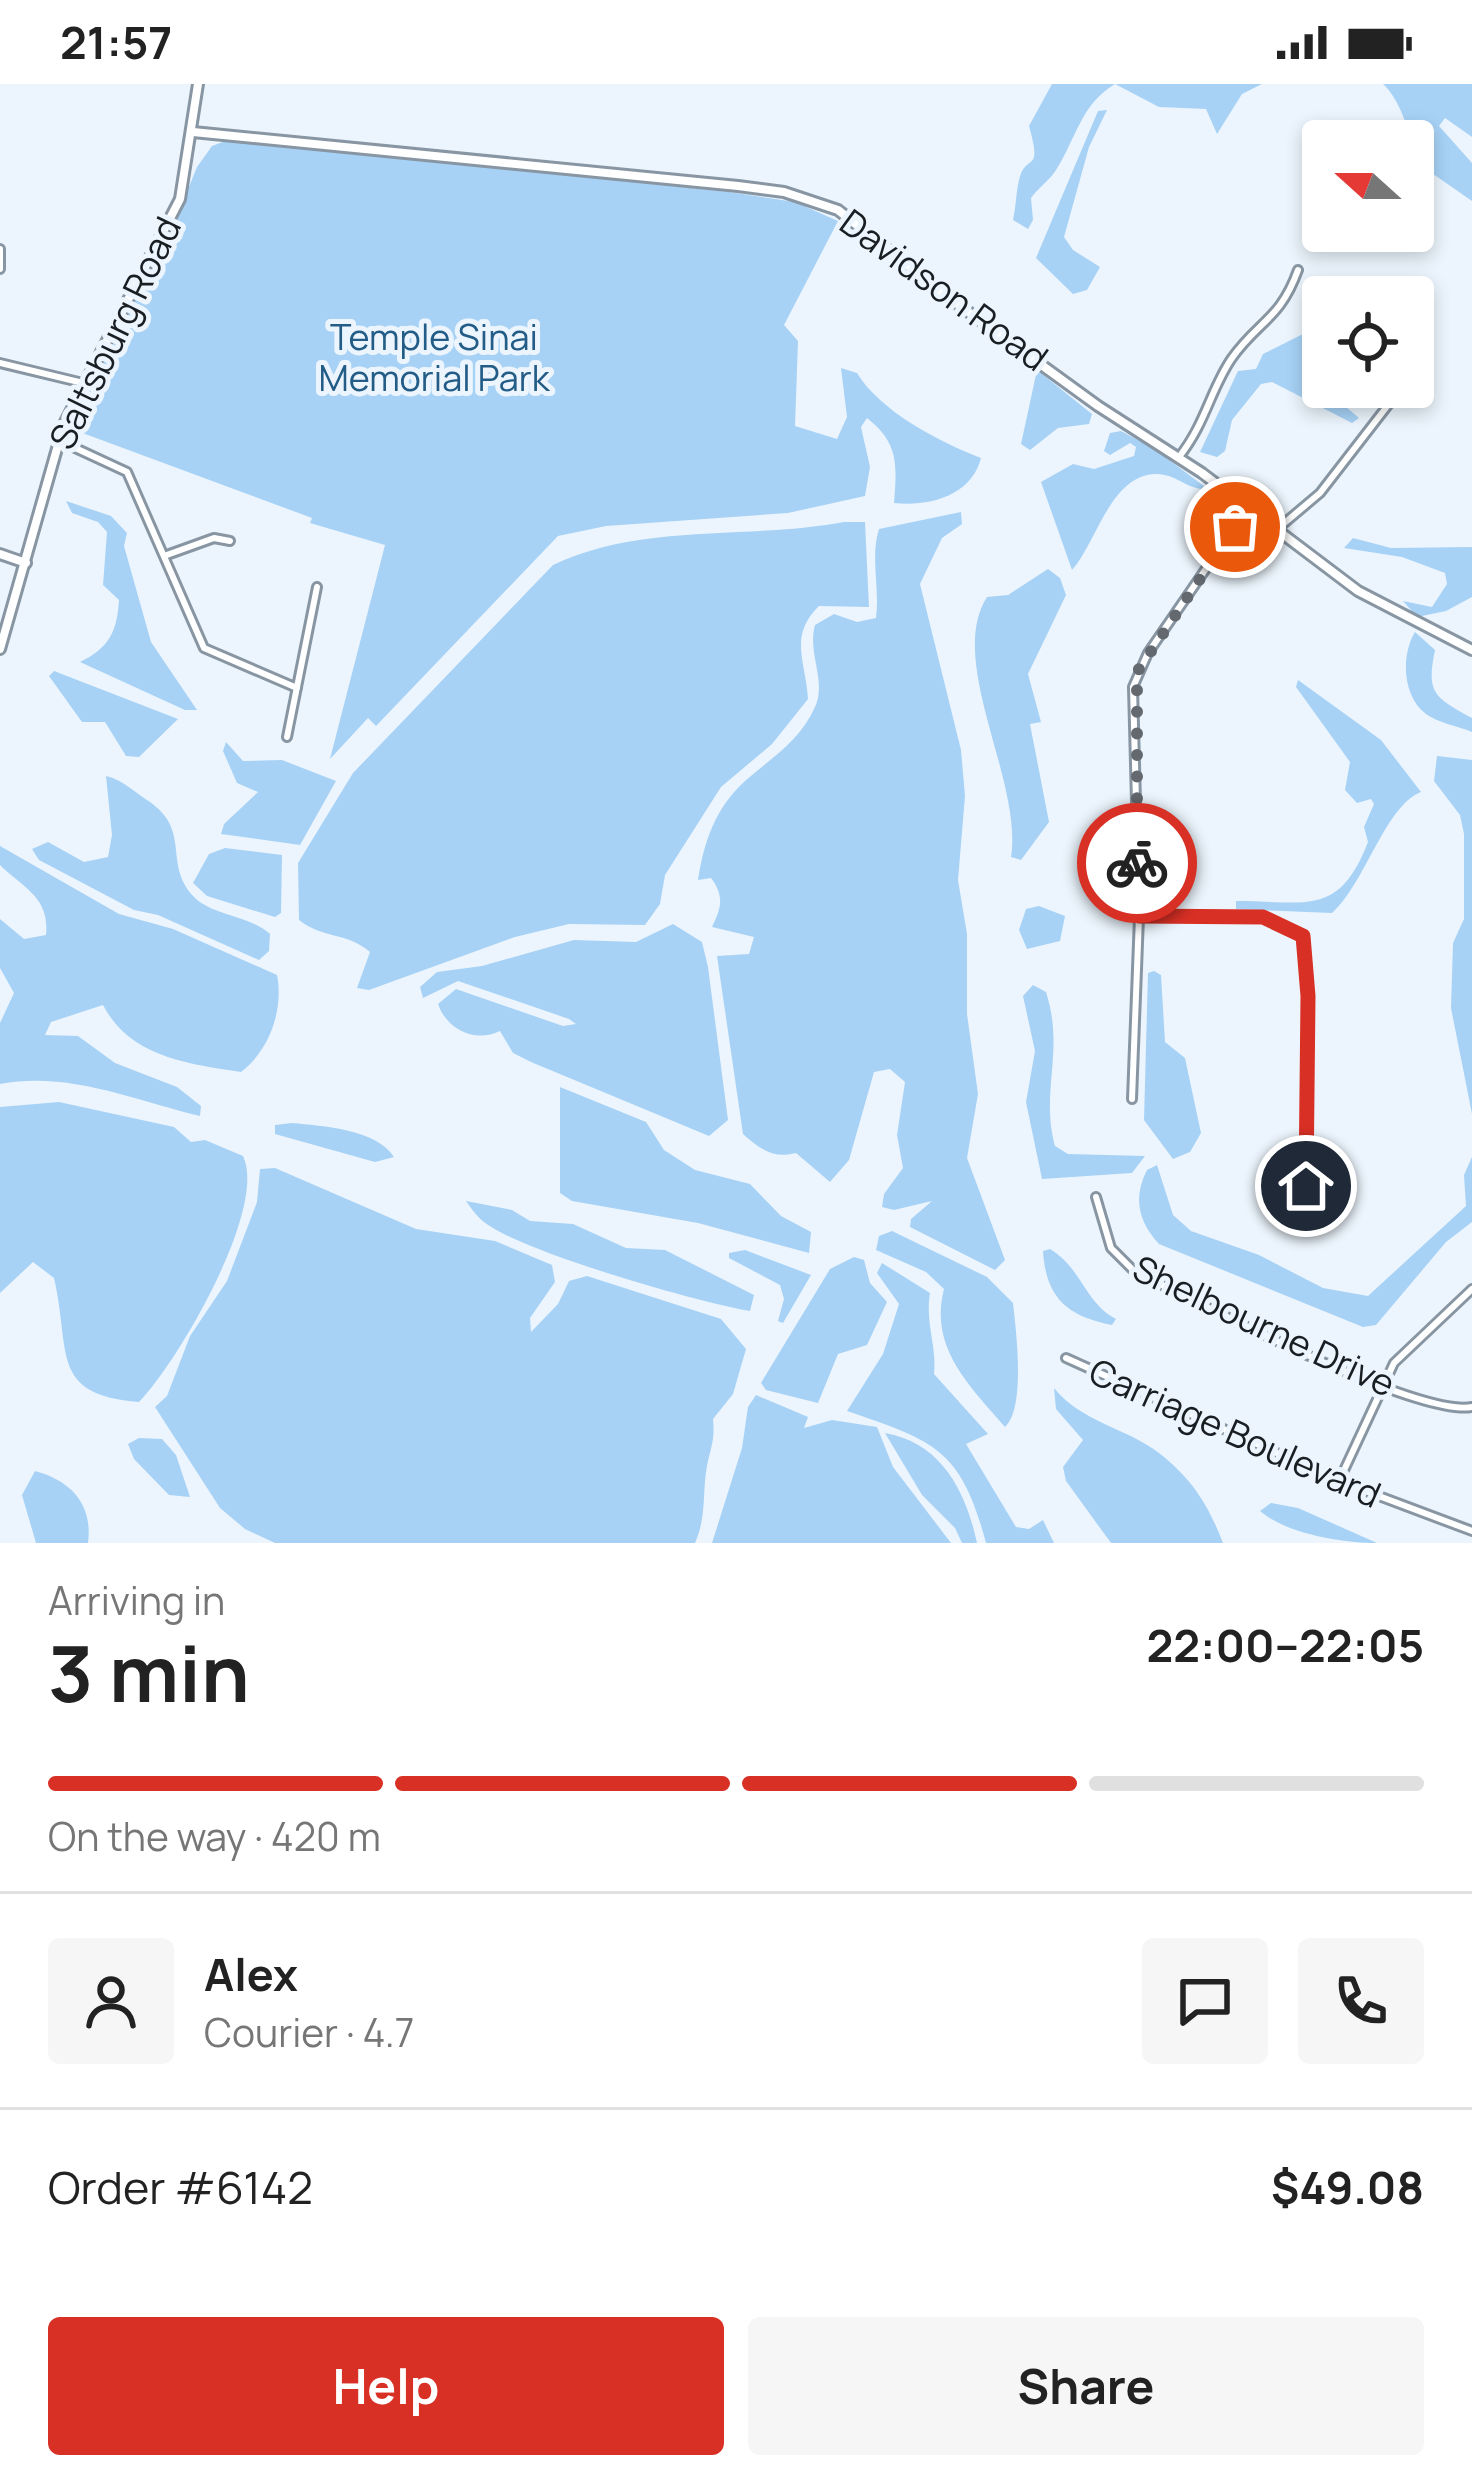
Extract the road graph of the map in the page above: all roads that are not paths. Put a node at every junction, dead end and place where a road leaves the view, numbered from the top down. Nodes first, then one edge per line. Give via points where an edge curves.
1 (198, 84) edge
2 (194, 133) junction
3 (0, 249) edge
4 (0, 268) edge
5 (1298, 270) dead end
6 (0, 363) edge
7 (83, 383) junction
8 (1386, 408) edge
9 (58, 440) junction
10 (1179, 458) junction
11 (1247, 509) junction
12 (1275, 531) junction
13 (230, 541) dead end
14 (0, 554) edge
15 (164, 556) junction
16 (26, 563) junction
17 (317, 587) dead end
18 (0, 649) edge
19 (1472, 650) edge
20 (297, 688) junction
21 (287, 736) dead end
22 (1139, 916) junction
23 (1132, 1099) dead end
24 (1306, 1186) dead end
25 (1096, 1197) dead end
26 (1472, 1288) edge
27 (1066, 1358) dead end
28 (1382, 1384) junction
29 (1472, 1407) edge
30 (1339, 1481) junction
31 (1472, 1532) edge

1 - 2 street, Saltsburg Road
2 - 7 street, Saltsburg Road via 168,227
2 - 10 street, Davidson Road via 814,199
3 - 4 street
5 - 10 street via 1276,317 1228,363
6 - 7 street
7 - 9 street, Saltsburg Road
8 - 12 street via 1320,493
9 - 15 street via 127,472
9 - 16 street, Saltsburg Road
10 - 11 street, Davidson Road
11 - 12 street, Davidson Road
11 - 22 street via 1137,672
12 - 19 street, Davidson Road via 1358,591
13 - 15 street via 214,538
14 - 16 street
15 - 20 street via 204,648
16 - 18 street, Saltsburg Road
17 - 20 street
20 - 21 street
22 - 23 street
22 - 24 street via 1263,917 1303,936
25 - 28 street, Shelbourne Drive via 1111,1249 1134,1271
26 - 28 street
27 - 30 street, Carriage Boulevard
28 - 29 street, Shelbourne Drive via 1439,1406
28 - 30 street
30 - 31 street, Carriage Boulevard

